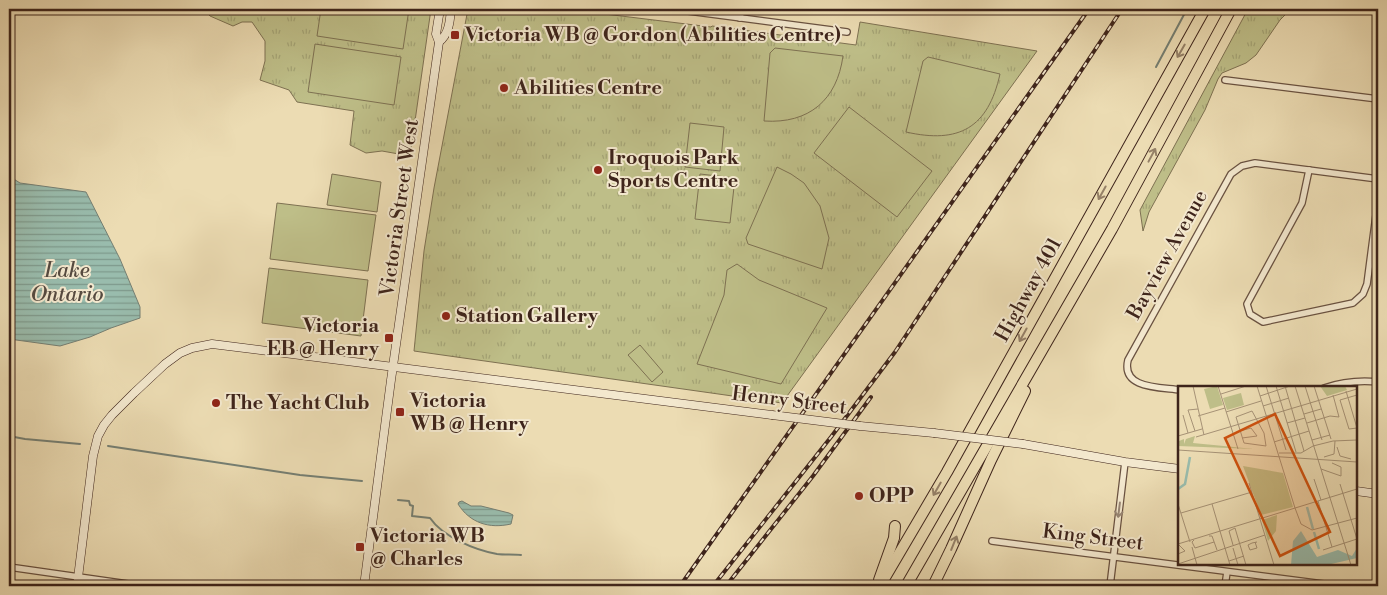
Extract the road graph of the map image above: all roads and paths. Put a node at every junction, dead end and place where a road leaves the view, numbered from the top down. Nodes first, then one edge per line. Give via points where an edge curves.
1 (440, 9) edge
2 (673, 9) edge
3 (742, 9) edge
4 (1205, 9) edge
5 (1231, 9) edge
6 (451, 10) edge
7 (740, 18) junction
8 (847, 32) dead end
9 (440, 42) junction
10 (1225, 80) dead end
11 (1378, 99) edge
12 (1309, 170) junction
13 (1378, 179) edge
14 (1378, 200) edge
15 (1112, 229) junction
16 (393, 368) junction
17 (1378, 382) edge
18 (1330, 386) edge
19 (1178, 390) edge
20 (1126, 462) junction
21 (1178, 469) edge
22 (1357, 492) edge
23 (1378, 494) edge
24 (895, 526) dead end
25 (992, 541) dead end
26 (1113, 558) junction
27 (9, 567) edge
28 (1227, 572) junction
29 (78, 578) junction
30 (77, 586) edge
31 (142, 586) edge
32 (364, 586) edge
33 (876, 586) edge
34 (880, 586) edge
35 (906, 586) edge
36 (933, 586) edge
37 (1110, 586) edge
38 (1225, 586) edge
39 (1339, 586) edge

1 - 9 main road, Victoria Street West via 436,34
2 - 7 street
3 - 7 street
4 -> 34 highway, Highway 401
15 -> 5 highway, Highway 401
6 - 9 main road, Victoria Street West via 446,35
7 - 8 street
9 - 16 main road, Victoria Street West
10 - 11 street
12 - 13 street
12 - 14 street via 1302,203 1247,304 1250,314 1263,322 1352,303 1363,294
12 - 19 street, Bayview Avenue via 1255,163 1242,166 1231,174 1126,366 1130,378 1137,383
15 - 35 highway, Highway 401
36 -> 15 highway via 1008,424
16 - 20 main road, Henry Street, bridge via 1023,444
16 - 29 main road, Henry Street via 212,344 192,348 173,358 112,415 98,436
16 - 32 main road, Victoria Street West
17 - 18 street via 1356,381
20 - 21 main road, Henry Street
20 -> 26 street
22 - 23 main road
24 - 33 highway via 894,538
25 - 26 street, King Street
26 - 28 street, King Street
26 - 37 street
27 - 29 street
28 - 38 street
28 - 39 street, King Street
29 - 30 main road, Henry Street
29 - 31 street

